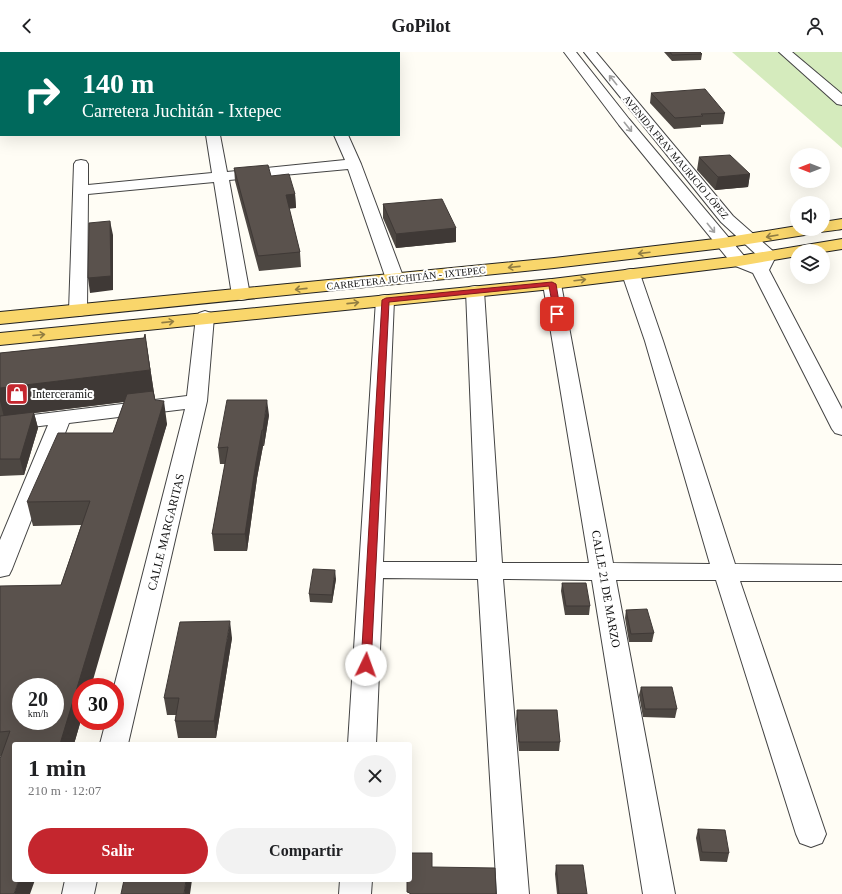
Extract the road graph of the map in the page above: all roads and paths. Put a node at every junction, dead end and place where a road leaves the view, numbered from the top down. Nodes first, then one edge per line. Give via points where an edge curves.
1 (570, 52) edge
2 (590, 52) edge
3 (786, 53) edge
4 (802, 53) edge
5 (842, 87) edge
6 (828, 89) junction
7 (842, 101) edge
8 (212, 136) edge
9 (341, 136) edge
10 (81, 164) dead end
11 (354, 164) junction
12 (220, 177) junction
13 (80, 190) junction
14 (842, 224) edge
15 (830, 226) edge
16 (790, 232) edge
17 (751, 239) junction
18 (723, 243) junction
19 (842, 244) edge
20 (830, 246) edge
21 (790, 254) edge
22 (739, 261) junction
23 (764, 263) junction
24 (631, 274) junction
25 (395, 279) junction
26 (552, 284) junction
27 (475, 291) junction
28 (241, 295) junction
29 (386, 300) junction
30 (78, 311) junction
31 (0, 318) edge
32 (205, 318) junction
33 (0, 339) edge
34 (197, 401) junction
35 (61, 418) junction
36 (0, 425) edge
37 (842, 429) edge
38 (0, 569) edge
39 (370, 570) junction
40 (490, 572) junction
41 (603, 572) junction
42 (725, 572) junction
43 (842, 573) edge
44 (114, 742) edge
45 (362, 742) edge
46 (811, 834) dead end
47 (81, 882) edge
48 (356, 882) edge
49 (78, 894) edge
50 (355, 894) edge
51 (513, 894) edge
52 (659, 894) edge

1 -> 18 street, AVENIDA FRAY MAURICIO LÓPEZ
17 -> 2 street, AVENIDA FRAY MAURICIO LÓPEZ via 727,219
3 - 4 street
3 - 6 street
5 - 6 street
6 - 7 street
8 - 12 street
9 - 11 street
10 - 13 street
11 - 12 street
11 - 25 street
12 - 13 street
12 - 28 street
13 - 30 street
14 - 15 main road
16 -> 17 main road, CARRETERA JUCHITÁN - IXTEPEC
17 - 18 main road, CARRETERA JUCHITÁN - IXTEPEC
17 - 23 street, AVENIDA FRAY MAURICIO LÓPEZ
18 - 22 street, AVENIDA FRAY MAURICIO LÓPEZ
18 -> 25 main road, CARRETERA JUCHITÁN - IXTEPEC
19 - 20 main road, CARRETERA JUCHITÁN - IXTEPEC
21 - 23 main road, CARRETERA JUCHITÁN - IXTEPEC
22 - 23 main road, CARRETERA JUCHITÁN - IXTEPEC
22 - 24 main road, CARRETERA JUCHITÁN - IXTEPEC
23 - 37 street, AVENIDA FRAY MAURICIO LÓPEZ
26 -> 24 main road, CARRETERA JUCHITÁN - IXTEPEC
24 - 42 street
25 -> 28 main road, CARRETERA JUCHITÁN - IXTEPEC
26 - 27 main road, CARRETERA JUCHITÁN - IXTEPEC
26 - 41 street, CALLE 21 DE MARZO
27 - 29 main road, CARRETERA JUCHITÁN - IXTEPEC
27 - 40 street
28 - 30 main road, CARRETERA JUCHITÁN - IXTEPEC
32 -> 29 main road, CARRETERA JUCHITÁN - IXTEPEC
29 - 39 street
30 - 31 main road, CARRETERA JUCHITÁN - IXTEPEC
33 -> 32 main road, CARRETERA JUCHITÁN - IXTEPEC
32 - 34 street, CALLE MARGARITAS
34 - 35 street
34 - 44 street, CALLE MARGARITAS
35 - 36 street
35 - 38 street
39 - 40 street
39 - 45 street
40 - 41 street
40 - 51 street
41 - 42 street
41 - 52 street, CALLE 21 DE MARZO
42 - 43 street
42 - 46 street
47 - 49 street
48 - 50 street

